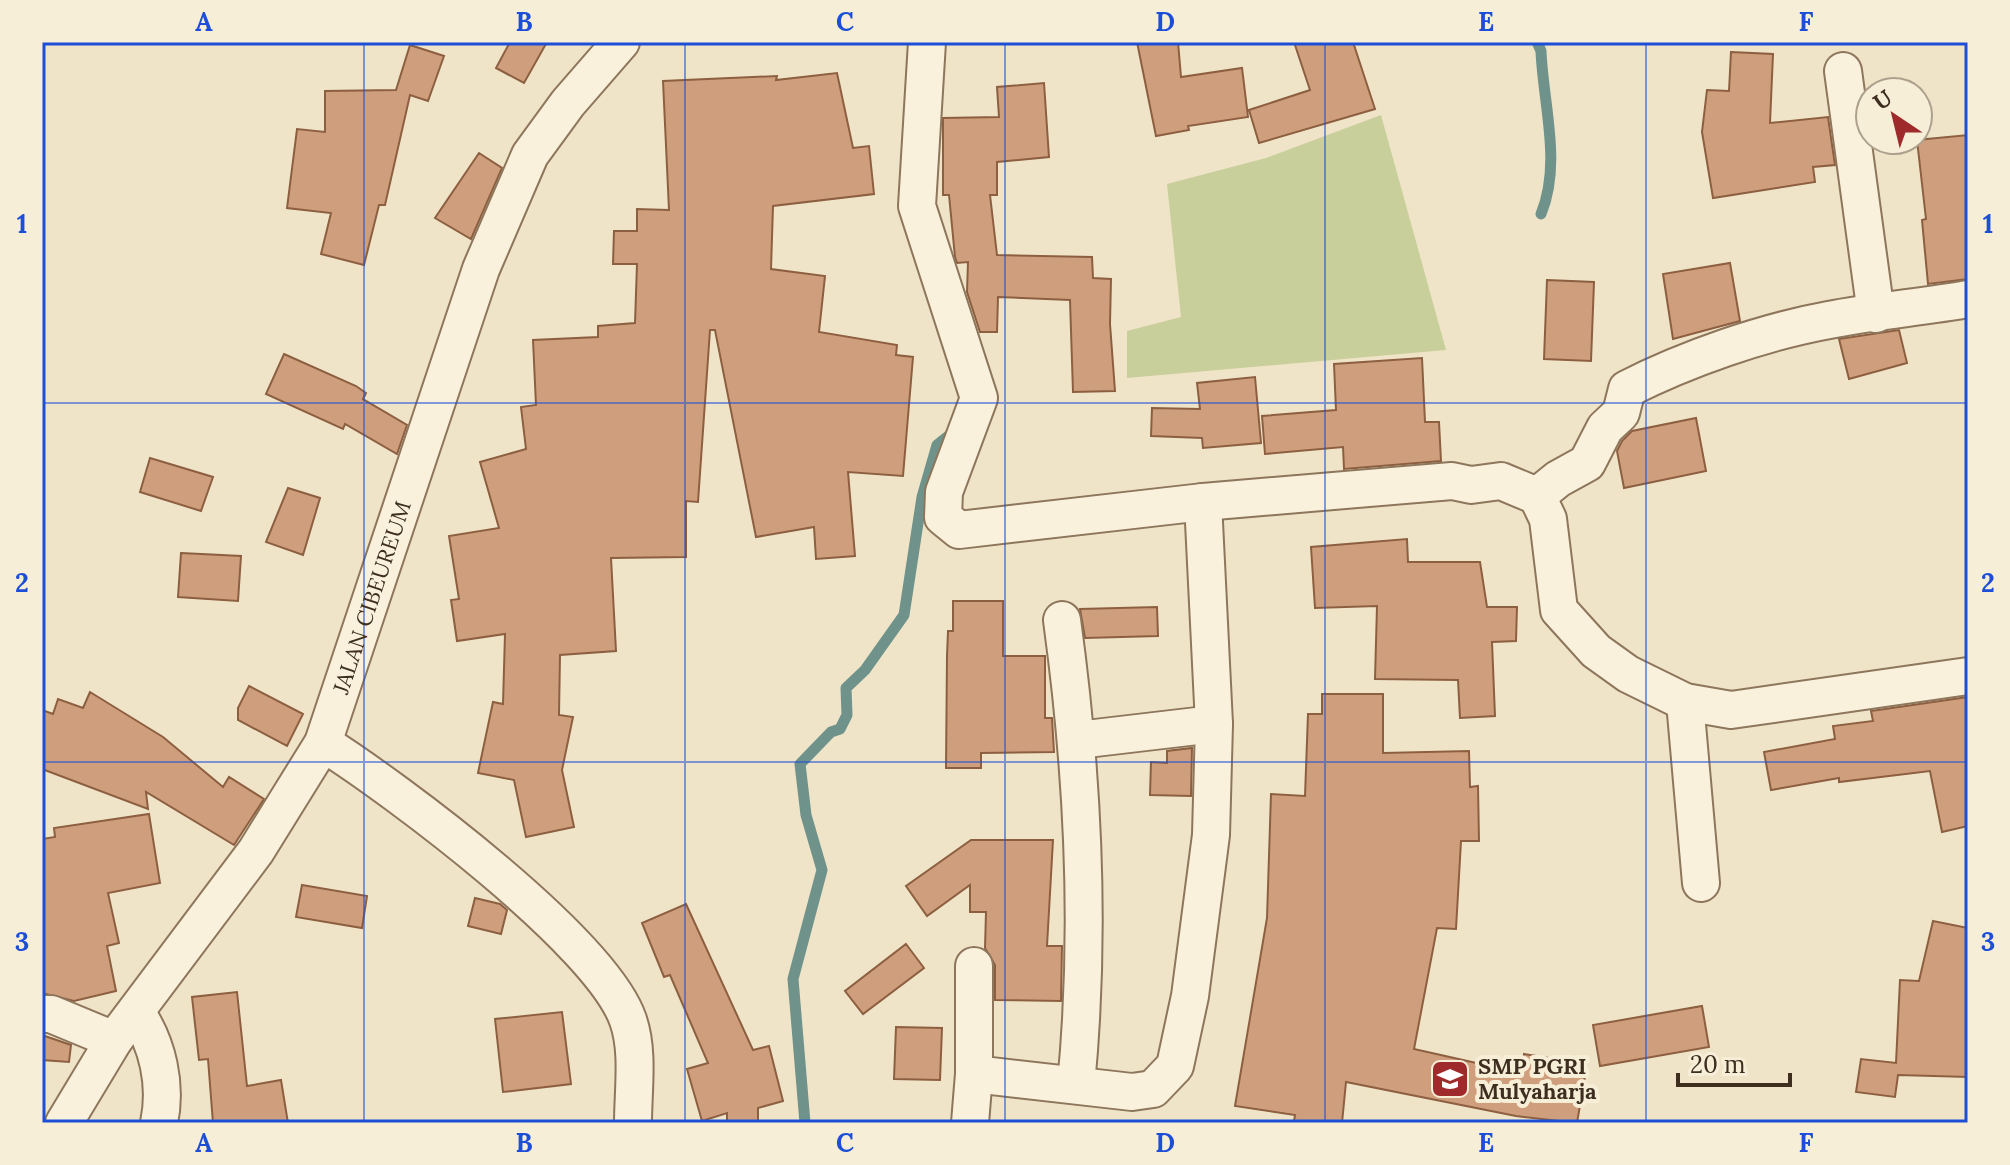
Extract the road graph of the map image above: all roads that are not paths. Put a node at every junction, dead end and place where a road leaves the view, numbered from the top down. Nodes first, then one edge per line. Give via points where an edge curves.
1 (621, 42) edge
2 (927, 42) edge
3 (1843, 71) dead end
4 (1968, 299) edge
5 (1876, 314) junction
6 (1537, 496) junction
7 (1203, 502) junction
8 (1062, 620) dead end
9 (1968, 676) edge
10 (1685, 702) junction
11 (1214, 724) junction
12 (1078, 740) junction
13 (323, 743) junction
14 (1701, 883) dead end
15 (974, 966) dead end
16 (42, 1014) edge
17 (125, 1026) junction
18 (974, 1074) junction
19 (1076, 1085) junction
20 (64, 1123) edge
21 (159, 1123) edge
22 (633, 1123) edge
23 (970, 1123) edge

1 - 13 street, JALAN CIBEUREUM via 530,155 486,256
2 - 7 street via 917,206 979,398 944,492 943,517 959,530
3 - 5 street
4 - 5 street
5 - 6 street via 1828,320 1715,353 1627,389 1621,413 1605,428 1587,463
6 - 7 street via 1501,481 1452,481
6 - 10 street via 1548,519 1559,610 1596,651 1628,674
7 - 11 street
8 - 12 street
9 - 10 street via 1731,710
10 - 14 street
11 - 12 street
11 - 19 street via 1211,835 1190,996 1175,1066 1162,1082 1142,1091
12 - 19 street via 1083,958
13 - 17 street, JALAN CIBEUREUM via 256,851
13 - 22 street via 459,841 560,931 609,986 631,1032
15 - 18 street
16 - 17 street
17 - 20 street, JALAN CIBEUREUM
17 - 21 street via 151,1036 161,1076
18 - 19 street
18 - 23 street

